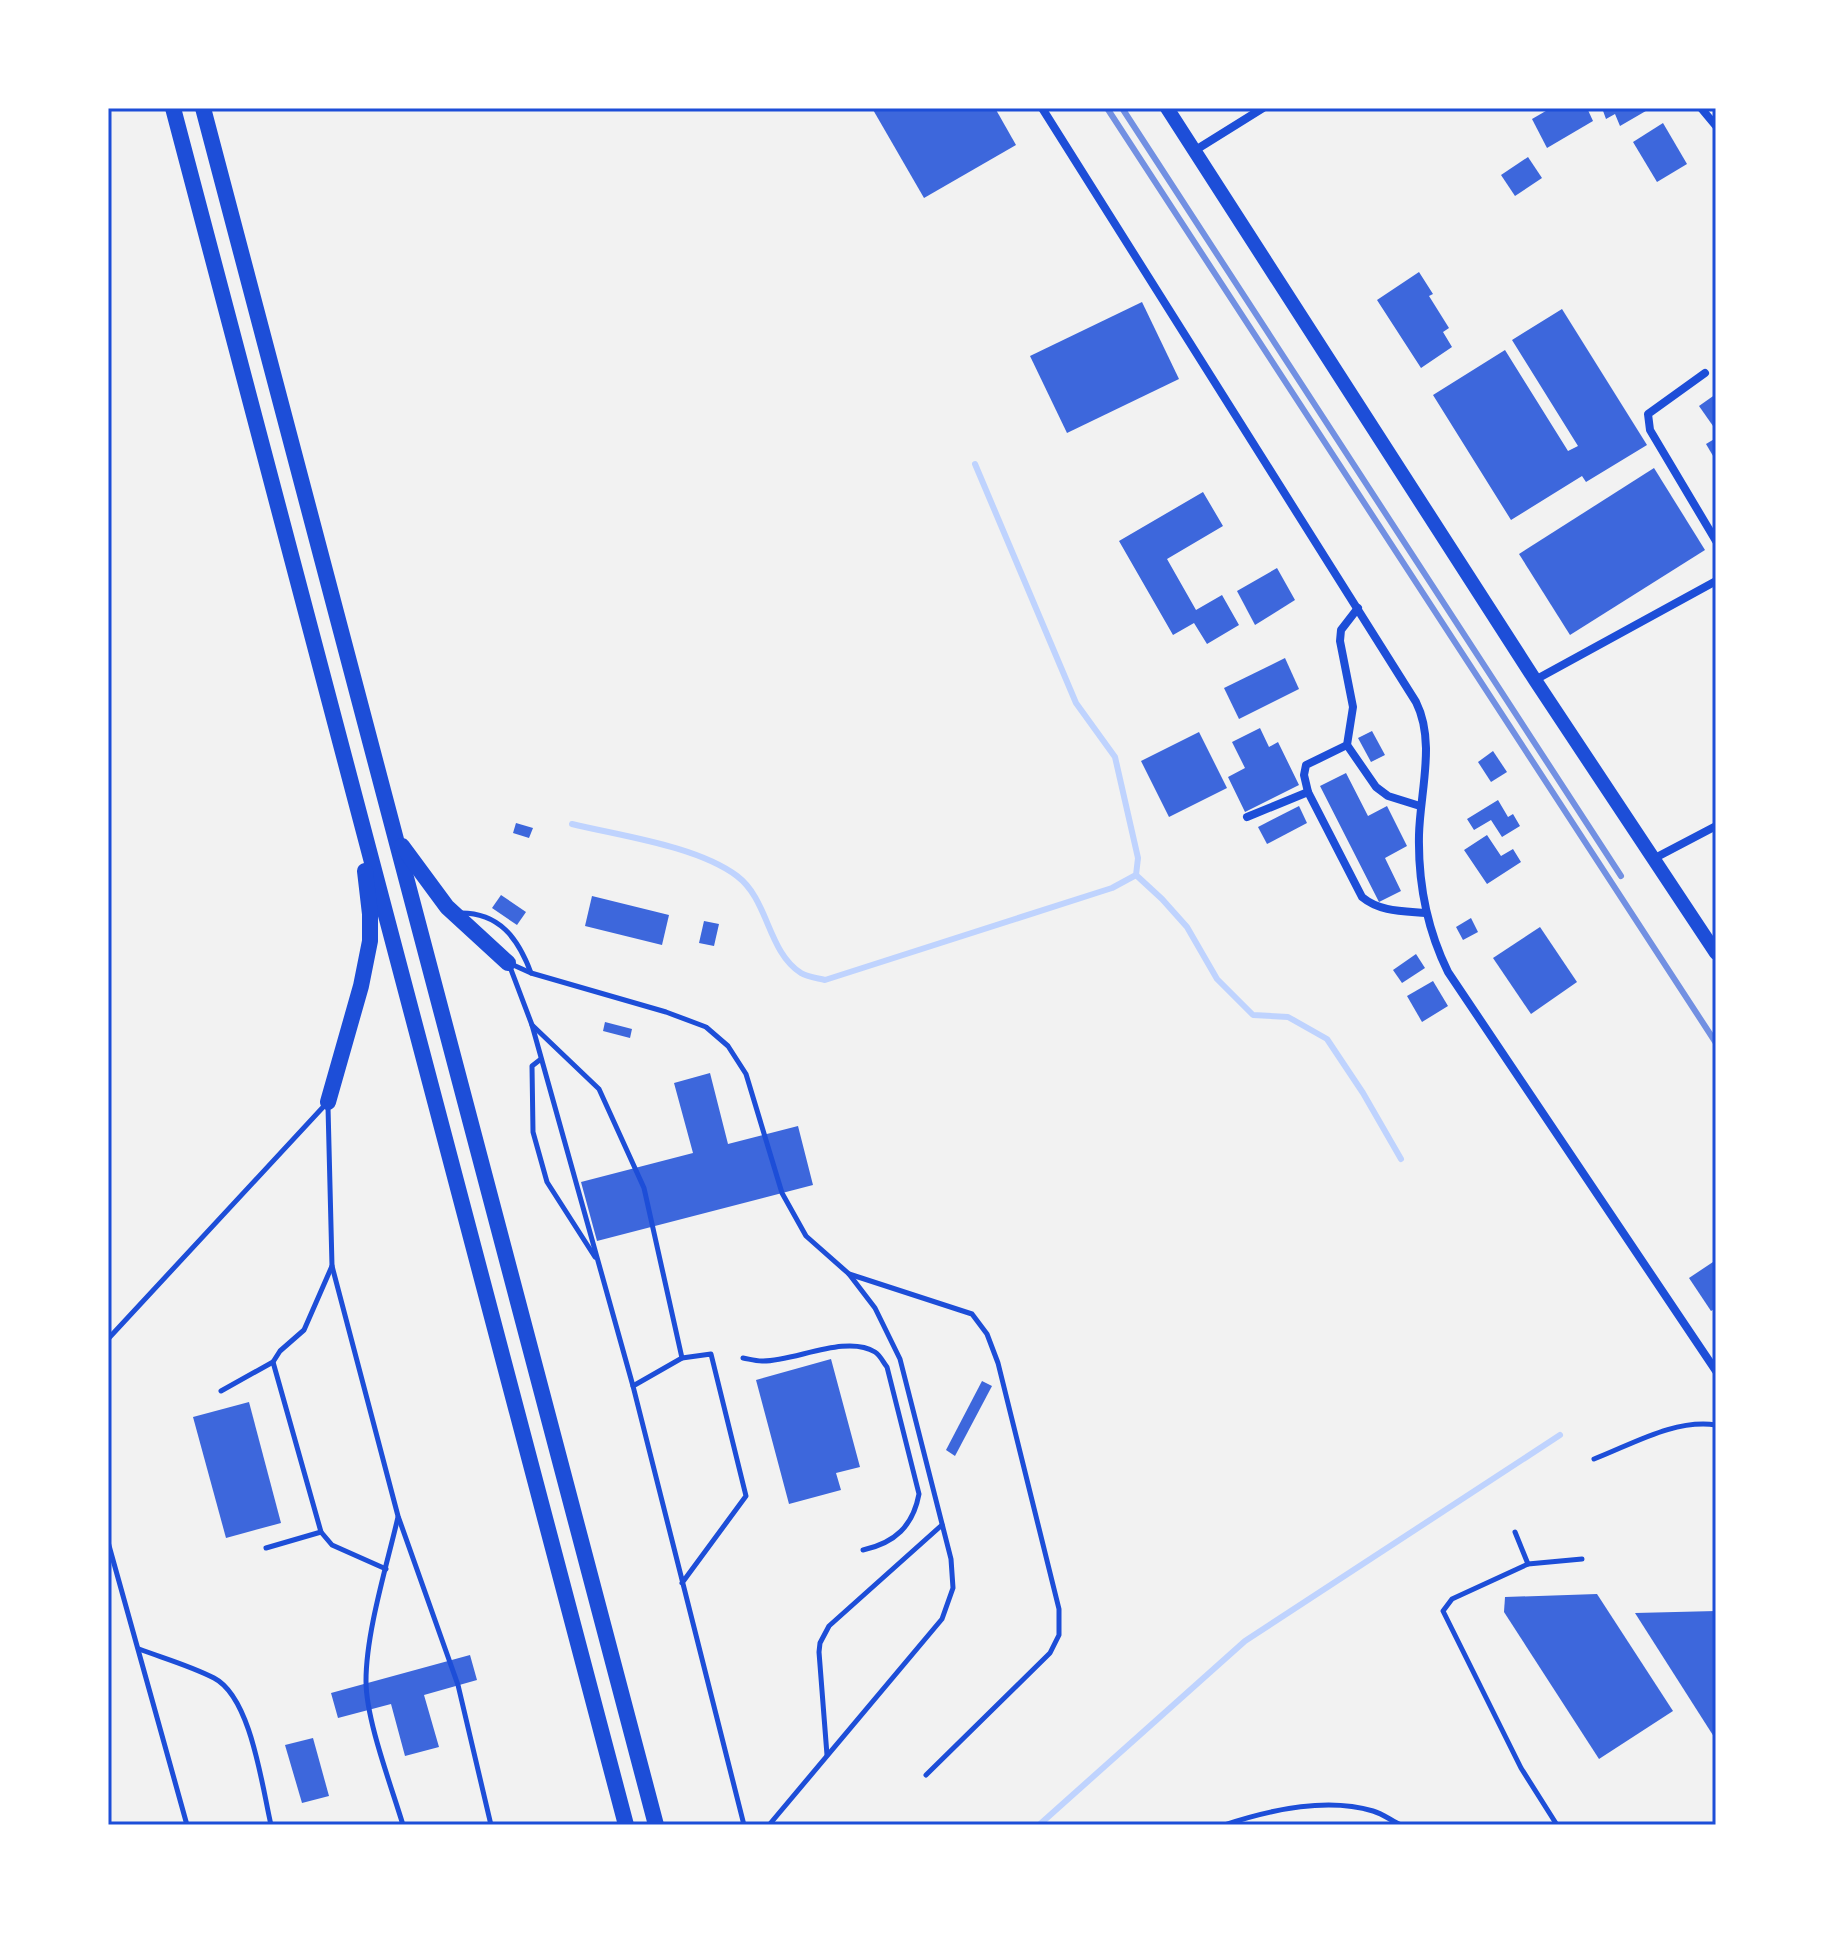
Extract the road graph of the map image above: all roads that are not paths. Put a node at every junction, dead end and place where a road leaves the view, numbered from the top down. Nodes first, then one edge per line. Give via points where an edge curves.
1 (173, 108) edge
2 (203, 108) edge
3 (1042, 108) edge
4 (1167, 108) edge
5 (1263, 108) edge
6 (1701, 108) edge
7 (1716, 126) edge
8 (1194, 151) junction
9 (1705, 373) dead end
10 (1716, 541) edge
11 (1716, 581) edge
12 (1358, 608) junction
13 (1535, 680) junction
14 (1347, 745) junction
15 (1308, 792) junction
16 (1420, 806) junction
17 (1247, 817) dead end
18 (361, 822) junction
19 (1716, 826) edge
20 (394, 835) junction
21 (1655, 858) junction
22 (454, 913) junction
23 (1426, 913) junction
24 (1716, 953) edge
25 (508, 963) junction
26 (531, 973) junction
27 (532, 1025) junction
28 (541, 1059) junction
29 (328, 1102) junction
30 (598, 1261) junction
31 (332, 1266) junction
32 (849, 1274) junction
33 (108, 1339) edge
34 (682, 1358) junction
35 (743, 1358) dead end
36 (273, 1362) junction
37 (1716, 1371) edge
38 (633, 1386) junction
39 (221, 1391) dead end
40 (1716, 1425) edge
41 (1594, 1459) dead end
42 (398, 1516) junction
43 (942, 1525) junction
44 (321, 1532) junction
45 (1515, 1532) dead end
46 (108, 1542) edge
47 (266, 1548) dead end
48 (863, 1550) dead end
49 (1582, 1559) dead end
50 (1528, 1564) junction
51 (386, 1569) junction
52 (682, 1583) junction
53 (138, 1649) junction
54 (828, 1756) junction
55 (926, 1775) dead end
56 (1255, 1816) junction
57 (1255, 1824) edge
58 (187, 1825) edge
59 (271, 1825) edge
60 (403, 1825) edge
61 (491, 1825) edge
62 (626, 1825) edge
63 (656, 1825) edge
64 (744, 1825) edge
65 (769, 1825) edge
66 (1224, 1825) edge
67 (1401, 1825) edge
68 (1557, 1825) edge

1 - 18 highway
2 - 20 highway
3 - 12 street
4 - 8 main road
5 - 8 street
6 - 7 street
8 - 13 main road
9 - 10 street via 1648,414 1650,430
11 - 13 street
12 - 14 street via 1341,630 1340,641 1353,707
12 - 16 street via 1421,711 1426,737
13 - 21 main road
14 - 15 street via 1306,765
14 - 16 street via 1376,787
15 - 17 street
15 - 23 street via 1362,897 1388,910
16 - 23 street via 1419,862
18 - 29 highway via 370,941
18 - 62 highway
19 - 21 street
20 - 22 highway
20 - 63 highway
21 - 24 main road
22 - 25 highway
22 - 26 lane via 476,913 504,928 521,946
23 - 37 street via 1448,972
25 - 26 lane
25 - 27 lane
26 - 32 lane via 706,1027 728,1046 746,1074 782,1193 806,1236
27 - 28 lane
27 - 34 lane via 599,1089 644,1188
28 - 30 lane
28 - 30 lane via 532,1066 533,1132 547,1182
29 - 31 lane
29 - 33 lane
30 - 38 lane
31 - 36 lane via 304,1330
31 - 42 lane
32 - 43 lane via 875,1308 900,1359
32 - 55 lane via 972,1314 981,1324 998,1363 1059,1609 1059,1635 1050,1653
34 - 38 lane
34 - 52 lane via 711,1354 746,1496
35 - 48 lane via 763,1361 859,1347 881,1357 919,1494 916,1510 900,1534
36 - 39 lane
36 - 44 lane
38 - 52 lane
40 - 41 lane via 1680,1425
42 - 51 lane
42 - 61 lane via 450,1660
43 - 54 lane via 953,1588 942,1619
43 - 54 lane via 829,1626 820,1643
44 - 47 lane
44 - 51 lane via 332,1545
45 - 50 lane
46 - 53 lane
49 - 50 lane
50 - 68 lane via 1452,1599 1443,1611 1521,1768
51 - 60 lane via 367,1653 366,1683
52 - 64 lane
53 - 58 lane
53 - 59 lane via 217,1679 234,1694 246,1718
54 - 65 lane
56 - 57 lane
56 - 66 lane
56 - 67 lane via 1330,1805 1374,1811

